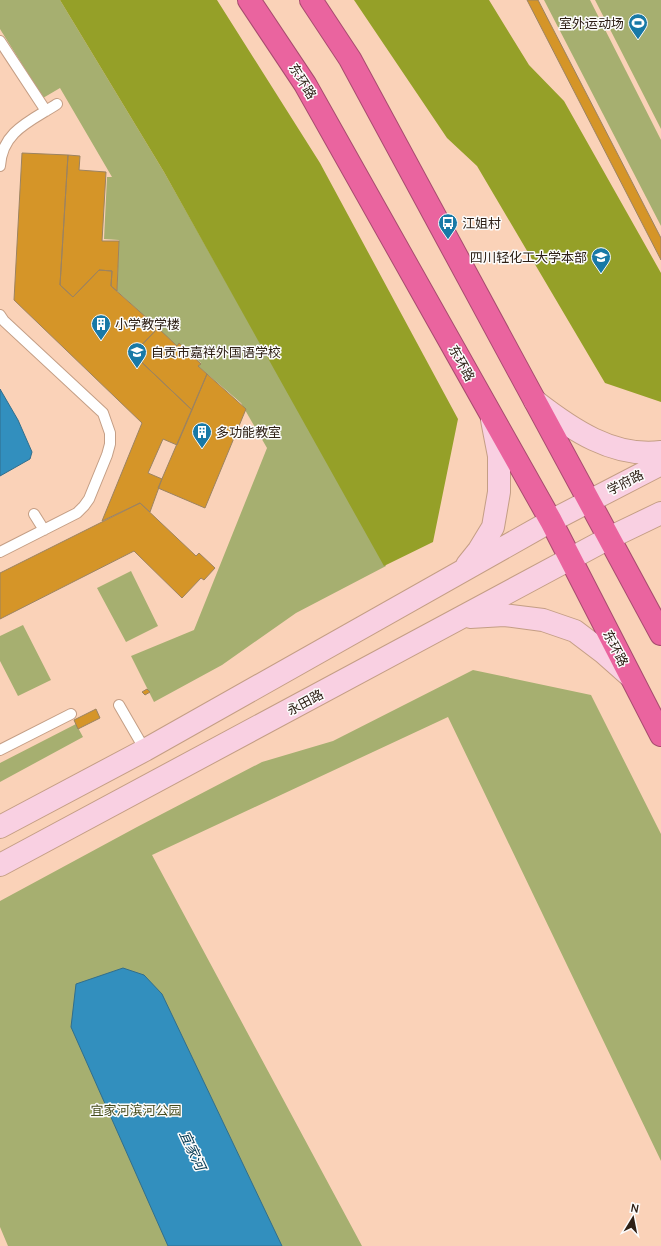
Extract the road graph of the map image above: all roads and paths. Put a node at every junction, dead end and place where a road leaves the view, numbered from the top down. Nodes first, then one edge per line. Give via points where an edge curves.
1 (249, 0) edge
2 (312, 0) edge
3 (0, 41) edge
4 (57, 104) dead end
5 (46, 111) junction
6 (0, 166) edge
7 (0, 315) edge
8 (535, 401) junction
9 (491, 415) junction
10 (661, 452) edge
11 (661, 464) edge
12 (589, 500) junction
13 (661, 513) edge
14 (34, 514) dead end
15 (551, 521) junction
16 (44, 530) junction
17 (610, 538) junction
18 (0, 552) edge
19 (571, 560) junction
20 (462, 571) junction
21 (465, 617) junction
22 (661, 634) edge
23 (631, 677) junction
24 (119, 705) dead end
25 (71, 714) dead end
26 (661, 735) edge
27 (0, 750) edge
28 (145, 750) junction
29 (0, 827) edge
30 (0, 865) edge

1 - 9 highway, 东环路 via 305,84
2 - 8 highway via 350,59
3 - 5 lane
4 - 5 lane
5 - 6 lane via 10,136 2,152
7 - 16 lane via 103,413 110,433 107,455 89,499 77,513
8 - 10 main road via 584,435 614,448 648,454
8 - 12 highway
9 - 15 highway, 东环路
9 - 20 main road via 499,456 499,492 493,527 480,550
11 - 12 main road, 学府路
12 - 15 main road
12 - 17 highway
13 - 17 main road
14 - 16 lane
15 - 19 highway, 东环路
15 - 20 main road
16 - 18 lane
17 - 19 main road, 永田路
17 - 22 highway
19 - 21 main road, 永田路
19 - 23 highway, 东环路
20 - 28 main road
21 - 23 main road via 504,616 543,620 575,631
21 - 30 main road, 永田路
23 - 26 highway, 东环路
24 - 28 lane
25 - 27 lane
28 - 29 main road

